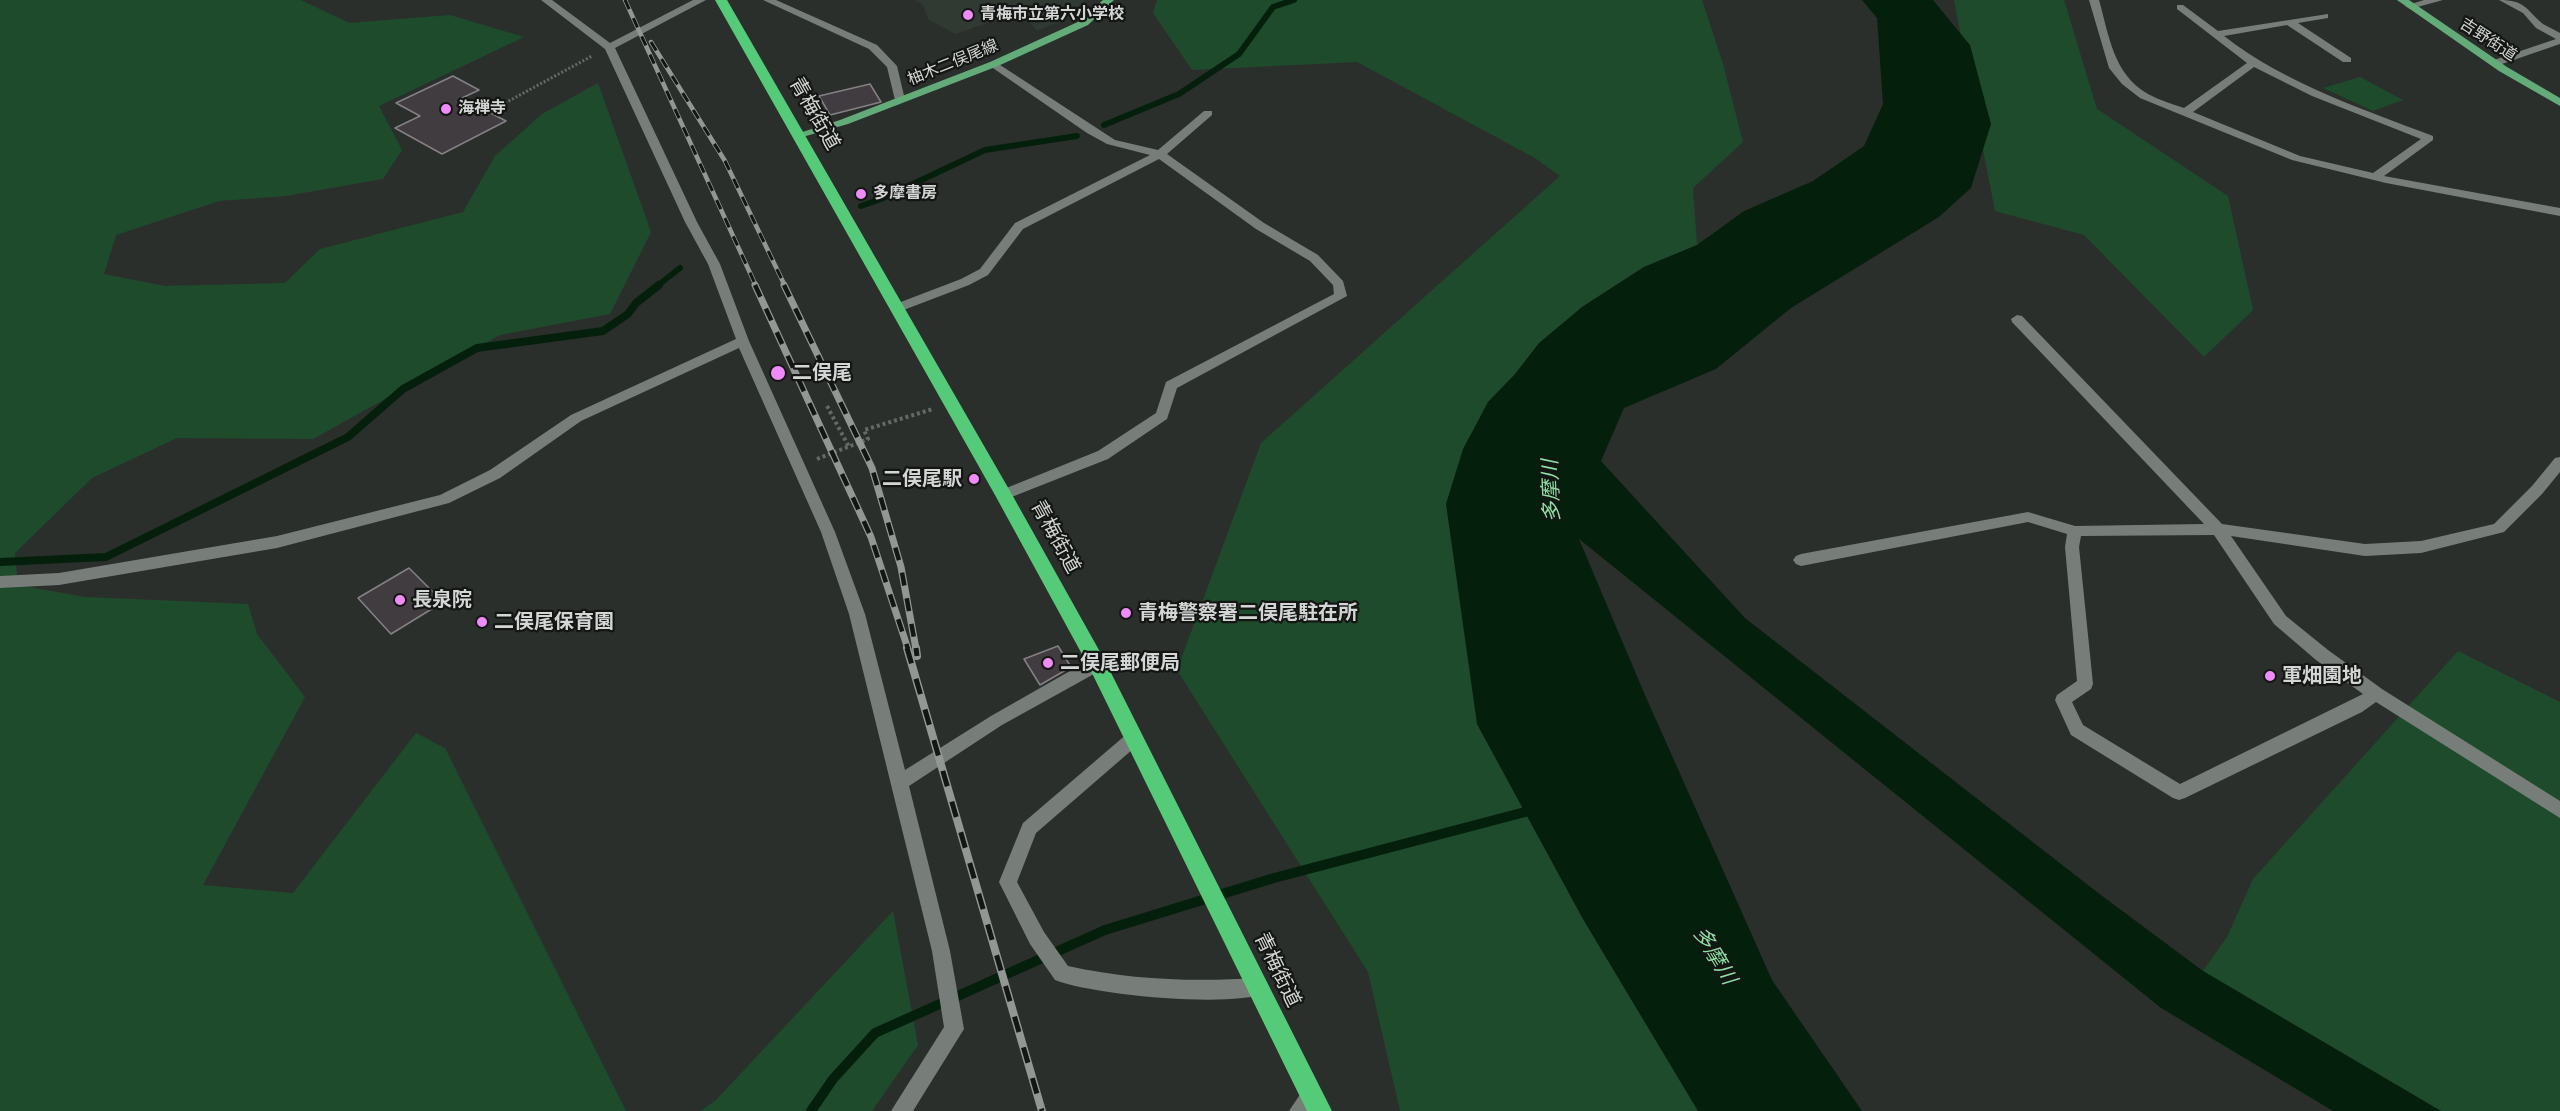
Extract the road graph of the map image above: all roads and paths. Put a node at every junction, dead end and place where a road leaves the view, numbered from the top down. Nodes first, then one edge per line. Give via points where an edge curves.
1 (546, 0) edge
2 (701, 0) edge
3 (721, 0) edge
4 (768, 0) edge
5 (1109, 0) edge
6 (2094, 0) edge
7 (2438, 0) edge
8 (2504, 0) edge
9 (2406, 3) edge
10 (2180, 7) dead end
11 (2324, 16) dead end
12 (2289, 22) junction
13 (2217, 34) junction
14 (2560, 39) edge
15 (609, 47) junction
16 (2347, 60) dead end
17 (2254, 62) junction
18 (2495, 63) junction
19 (994, 64) junction
20 (900, 100) junction
21 (2560, 103) edge
22 (505, 104) dead end
23 (2184, 112) junction
24 (1208, 113) dead end
25 (799, 135) junction
26 (1160, 154) junction
27 (2375, 177) junction
28 (2560, 212) edge
29 (897, 308) junction
30 (2018, 319) dead end
31 (743, 340) junction
32 (951, 403) junction
33 (827, 406) dead end
34 (849, 447) junction
35 (843, 449) dead end
36 (2560, 462) edge
37 (1004, 495) junction
38 (2218, 529) junction
39 (2075, 531) junction
40 (1801, 560) dead end
41 (0, 582) edge
42 (1097, 664) junction
43 (2376, 694) junction
44 (1134, 738) junction
45 (900, 783) junction
46 (2560, 810) edge
47 (1254, 976) junction
48 (1310, 1105) edge
49 (901, 1111) edge

1 - 15 street
2 - 15 street
3 - 25 highway, 青梅街道
4 - 20 street via 873,47 892,66
5 - 19 main road, 柚木二俣尾線 via 1084,23
6 - 23 street via 2114,68 2144,96
7 - 9 street
8 - 14 street via 2527,11 2540,27
9 - 18 main road, 吉野街道
10 - 13 street
11 - 12 street
12 - 13 street
12 - 16 street
13 - 17 street
14 - 18 street
15 - 22 path
15 - 31 street via 714,264
17 - 23 street
17 - 27 street via 2379,120 2429,138
18 - 21 main road, 吉野街道
19 - 20 main road, 柚木二俣尾線
19 - 26 street via 1091,131
20 - 25 main road, 柚木二俣尾線
23 - 27 street via 2296,158
24 - 26 street
25 - 29 highway, 青梅街道
26 - 29 street via 1019,226 984,272
26 - 37 street via 1260,226 1314,258 1339,284 1341,296 1171,385 1162,416 1103,455
27 - 28 street
29 - 32 highway, 青梅街道
30 - 38 street
31 - 41 street via 576,418 495,474 444,500 277,542 59,579
31 - 45 street via 828,532 857,614
32 - 34 path via 864,430 868,440
32 - 37 highway, 青梅街道
33 - 34 path
34 - 35 path
36 - 38 street via 2499,528 2421,547 2365,550
37 - 42 highway, 青梅街道
38 - 39 street
38 - 43 street via 2280,620
39 - 40 street via 2028,517
39 - 43 street via 2072,547 2085,684 2063,700 2078,730 2179,793
42 - 44 highway, 青梅街道
42 - 45 street via 1029,700
43 - 46 street
44 - 47 highway, 青梅街道
44 - 47 street via 1029,828 1008,882 1037,938 1062,974 1178,991
45 - 49 street via 941,951 954,1029
47 - 48 highway, 青梅街道

